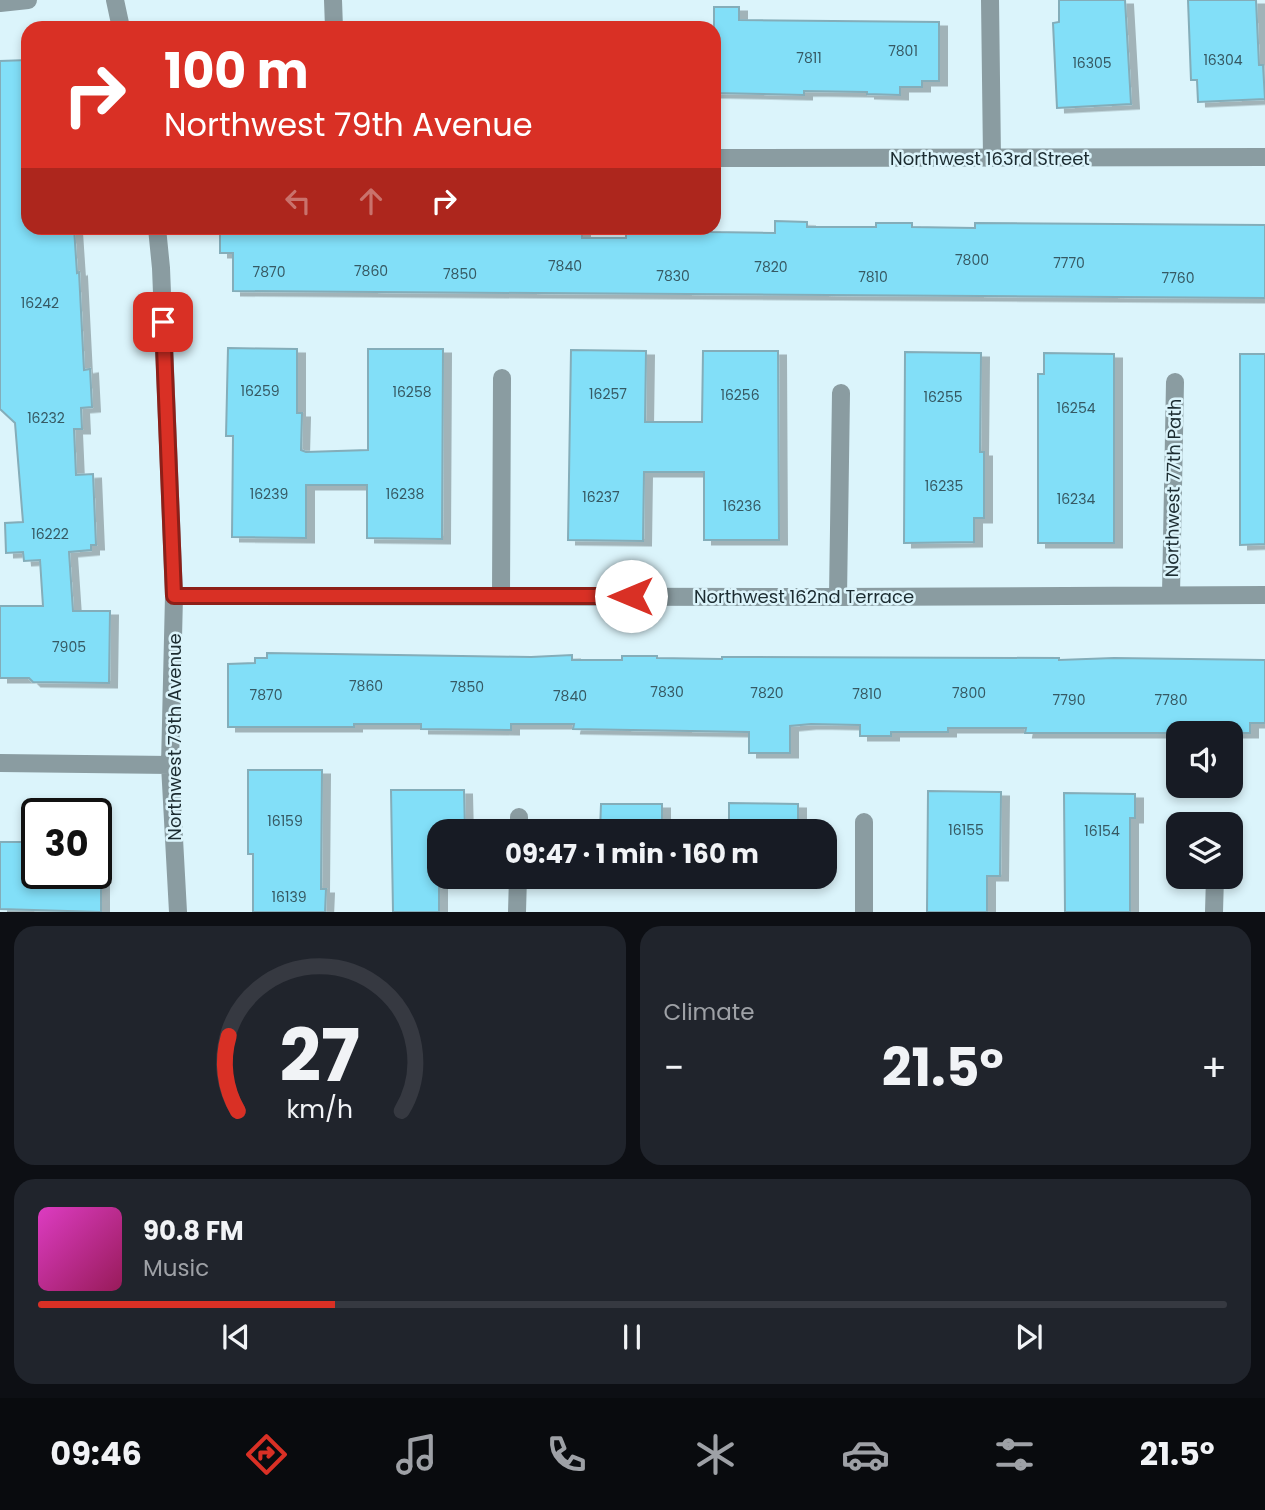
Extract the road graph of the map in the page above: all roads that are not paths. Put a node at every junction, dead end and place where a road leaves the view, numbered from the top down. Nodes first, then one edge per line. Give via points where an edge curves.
1 (28, 0) edge
2 (115, 0) edge
3 (333, 0) edge
4 (990, 0) edge
5 (0, 3) edge
6 (120, 21) edge
7 (334, 21) edge
8 (1265, 157) edge
9 (721, 158) edge
10 (992, 158) junction
11 (158, 235) edge
12 (502, 378) dead end
13 (1175, 382) dead end
14 (841, 393) dead end
15 (1171, 594) junction
16 (501, 595) junction
17 (1265, 595) edge
18 (174, 596) junction
19 (838, 597) junction
20 (0, 763) edge
21 (170, 765) junction
22 (864, 822) dead end
23 (518, 889) edge
24 (1215, 889) edge
25 (178, 912) edge
26 (517, 912) edge
27 (864, 912) edge
28 (1214, 912) edge

1 - 5 street
2 - 6 street
3 - 7 street
4 - 10 street
8 - 10 street, Northwest 163rd Street
9 - 10 street, Northwest 163rd Street
11 - 18 street, Northwest 79th Avenue
12 - 16 street
13 - 15 street, Northwest 77th Path
14 - 19 street
15 - 17 street, Northwest 162nd Terrace
15 - 19 street, Northwest 162nd Terrace
16 - 18 street, Northwest 162nd Terrace
16 - 19 street, Northwest 162nd Terrace
18 - 21 street, Northwest 79th Avenue
20 - 21 street
21 - 25 street, Northwest 79th Avenue
22 - 27 street
23 - 26 street
24 - 28 street

